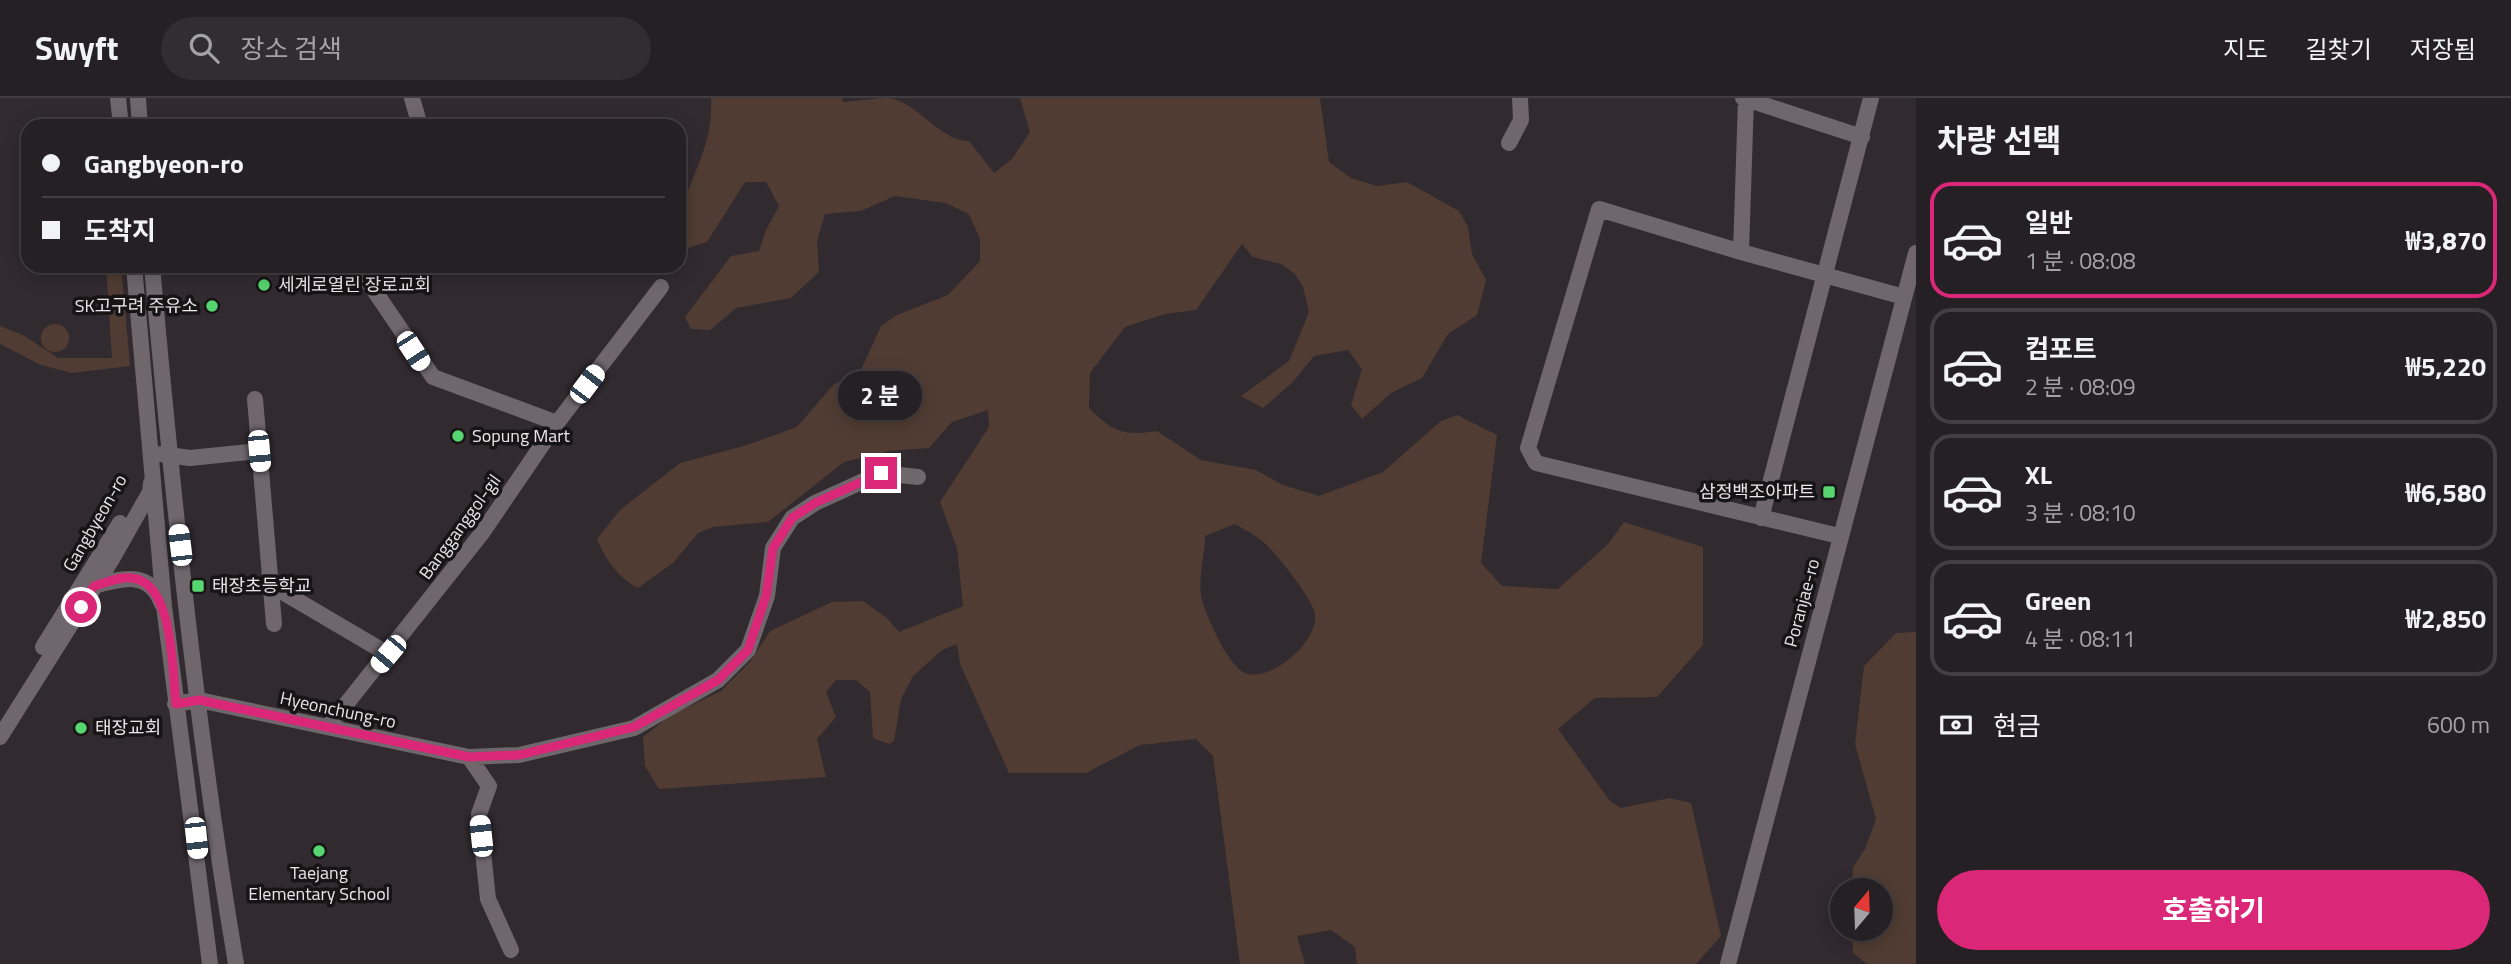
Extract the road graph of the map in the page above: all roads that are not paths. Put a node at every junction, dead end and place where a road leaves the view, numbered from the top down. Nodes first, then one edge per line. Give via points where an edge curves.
1 (118, 98) edge
2 (138, 98) edge
3 (412, 98) edge
4 (1520, 98) edge
5 (1744, 98) edge
6 (1871, 98) edge
7 (120, 119) edge
8 (140, 119) edge
9 (418, 119) edge
10 (1862, 137) junction
11 (1508, 143) dead end
12 (1741, 252) junction
13 (1916, 253) edge
14 (135, 273) edge
15 (153, 273) edge
16 (362, 273) edge
17 (1827, 274) junction
18 (661, 287) dead end
19 (1904, 297) junction
20 (255, 399) dead end
21 (557, 423) junction
22 (259, 451) junction
23 (170, 460) junction
24 (153, 462) junction
25 (918, 477) dead end
26 (145, 492) junction
27 (1761, 518) junction
28 (1839, 536) junction
29 (269, 584) junction
30 (94, 586) junction
31 (274, 624) dead end
32 (169, 638) junction
33 (388, 654) junction
34 (199, 700) junction
35 (176, 704) junction
36 (0, 716) edge
37 (328, 727) junction
38 (1, 735) edge
39 (469, 757) junction
40 (217, 835) junction
41 (196, 838) junction
42 (511, 950) dead end
43 (210, 964) edge
44 (236, 964) edge
45 (1728, 964) edge

1 - 7 street
2 - 8 street
3 - 9 street
4 - 11 street via 1521,120
5 - 10 street
5 - 12 street
6 - 10 street
10 - 17 street
12 - 17 street
12 - 27 street via 1599,209 1528,448 1536,463
13 - 19 street, Poranjae-ro
14 - 24 street
15 - 23 street
16 - 21 street via 433,377
17 - 19 street
17 - 27 street
18 - 21 street, Bangganggol-gil
19 - 28 street, Poranjae-ro
20 - 22 street
21 - 33 street, Bangganggol-gil via 482,533
22 - 23 street
22 - 29 street
23 - 24 street
23 - 34 street
24 - 26 street, Gangbyeon-ro
24 - 32 street
25 - 39 street, Hyeonchung-ro via 881,473 792,518 773,548 766,596 748,650 718,680 634,727 519,755
26 - 30 street, Gangbyeon-ro
26 - 36 street, Gangbyeon-ro
27 - 28 street
28 - 45 street, Poranjae-ro
29 - 31 street
29 - 33 street
30 - 32 street via 130,577 146,581 157,591
30 - 38 street, Gangbyeon-ro
32 - 35 street
33 - 37 street, Bangganggol-gil
34 - 35 street
34 - 37 street, Hyeonchung-ro
34 - 40 street
35 - 41 street
37 - 39 street, Hyeonchung-ro
39 - 42 street via 489,786 479,814 488,899
40 - 41 street
40 - 44 street
41 - 43 street

